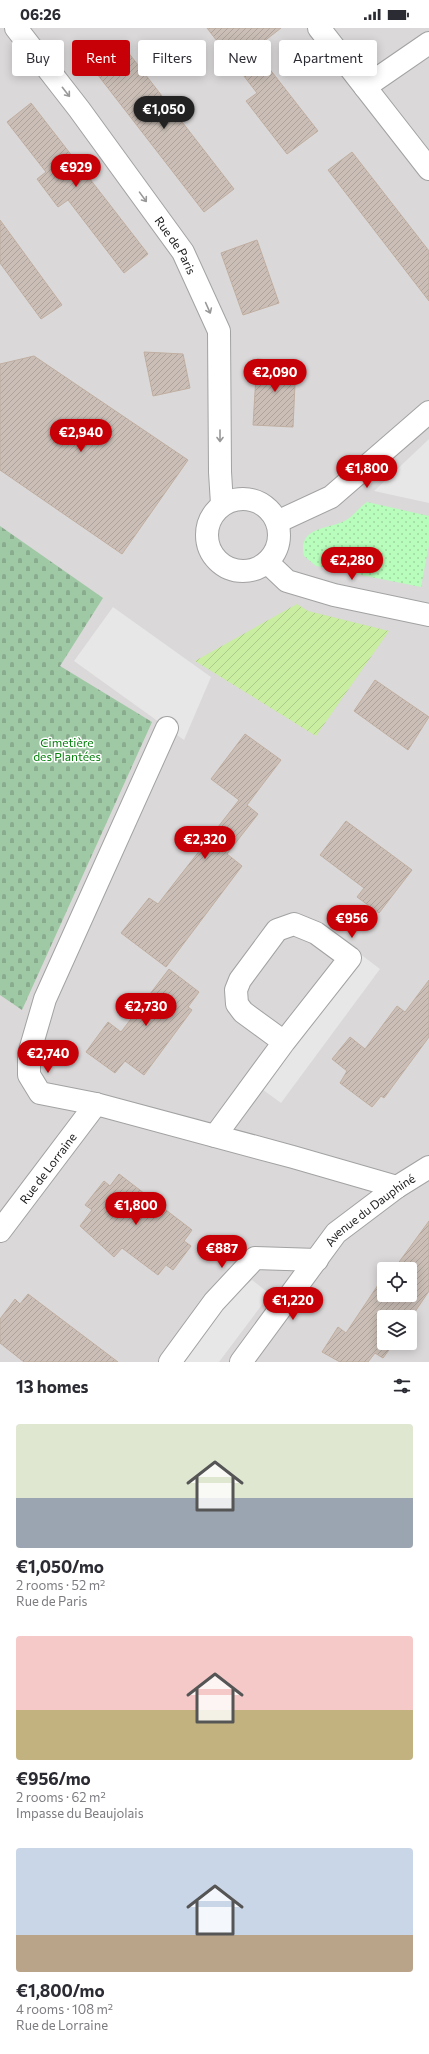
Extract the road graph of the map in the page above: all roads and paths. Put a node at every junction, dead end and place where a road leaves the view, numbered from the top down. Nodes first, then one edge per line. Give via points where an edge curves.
1 (16, 28) edge
2 (319, 28) edge
3 (429, 43) edge
4 (365, 87) junction
5 (429, 169) edge
6 (429, 412) edge
7 (222, 504) junction
8 (277, 522) junction
9 (267, 562) junction
10 (429, 615) edge
11 (167, 728) dead end
12 (284, 1042) junction
13 (96, 1104) junction
14 (215, 1136) junction
15 (429, 1167) edge
16 (397, 1187) junction
17 (0, 1231) edge
18 (317, 1260) junction
19 (170, 1362) edge
20 (241, 1362) edge

1 -> 7 street, Rue de Paris via 79,108 183,252 219,332
2 - 4 street
3 - 4 street
4 - 5 street
6 - 8 street via 331,497
7 - 8 street via 236,499 257,501 267,508
7 - 9 street via 210,519 206,535 212,554 223,566 239,572 258,568
8 - 9 street via 279,537 275,552
9 - 10 street via 287,581 334,595
11 - 13 street via 45,999 29,1054 29,1075 40,1093
12 - 12 street via 350,958 316,933 294,924 277,930 240,980 236,990 238,1004 243,1012
12 - 14 street
13 - 14 street
13 - 17 street, Rue de Lorraine
14 - 16 street
15 - 16 street, Avenue du Dauphiné
16 - 18 street, Avenue du Dauphiné via 336,1233
18 - 19 street, Avenue du Dauphiné via 255,1258 214,1302
18 - 20 street, Avenue du Dauphiné

